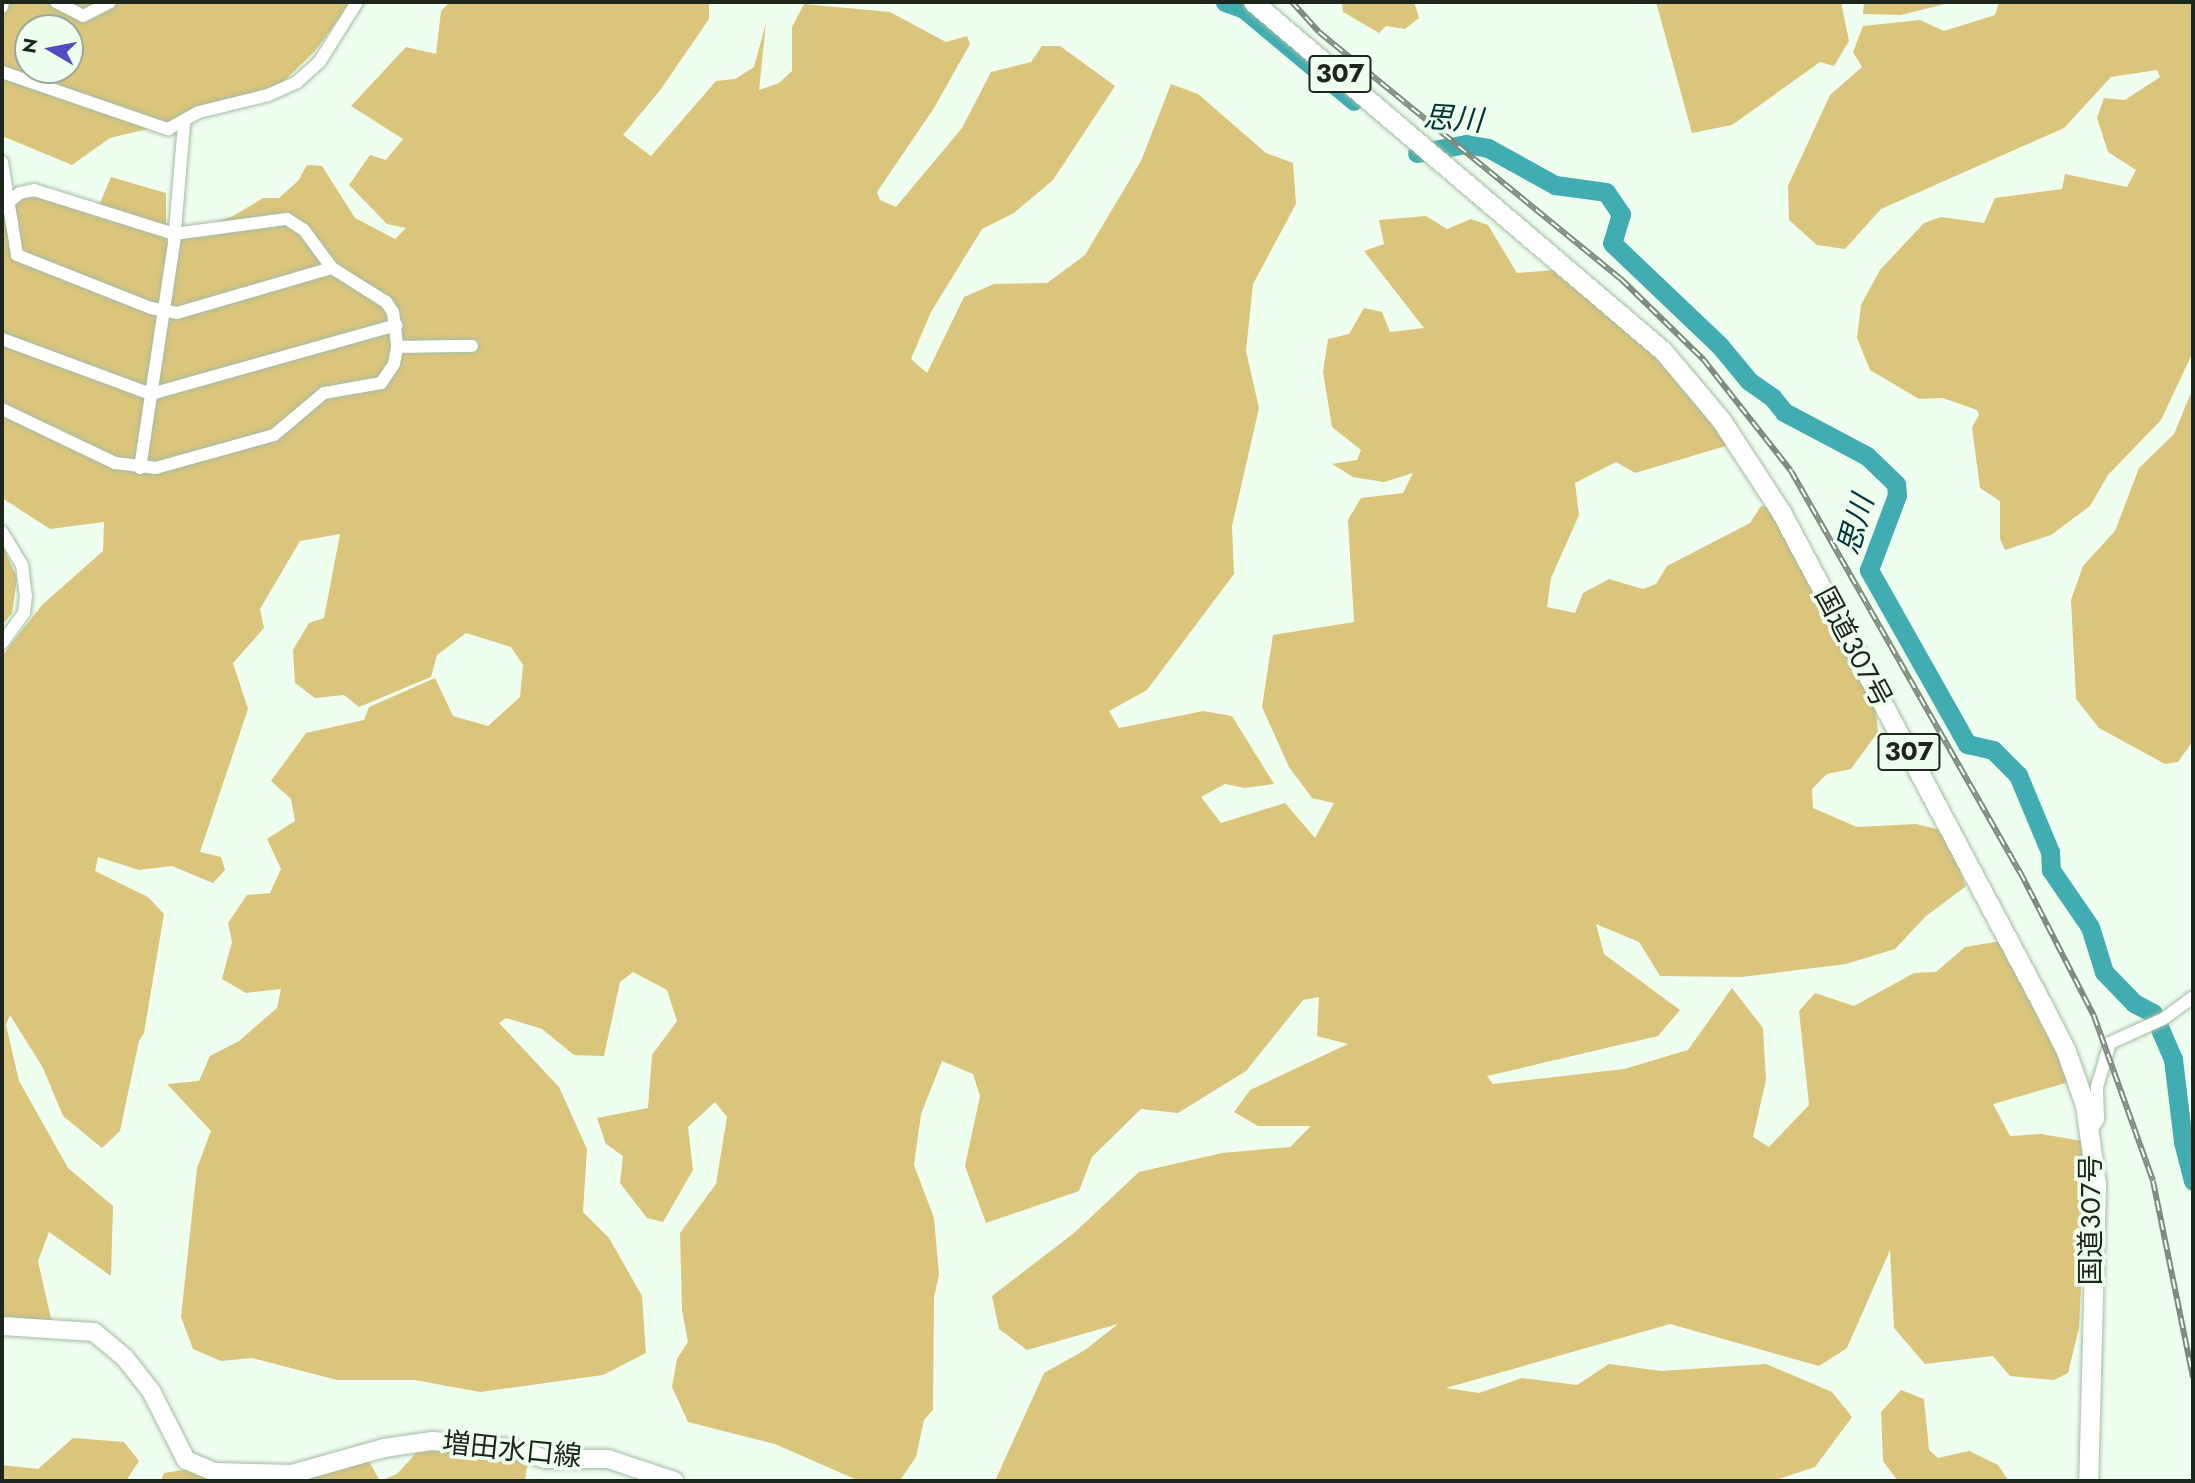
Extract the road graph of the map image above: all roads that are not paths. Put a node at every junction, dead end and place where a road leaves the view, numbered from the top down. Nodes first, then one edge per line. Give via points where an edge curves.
1 (56, 2) edge
2 (110, 2) edge
3 (357, 2) edge
4 (1253, 2) edge
5 (2, 72) edge
6 (184, 123) junction
7 (2, 162) edge
8 (5, 205) edge
9 (174, 234) junction
10 (332, 268) junction
11 (164, 312) junction
12 (396, 326) junction
13 (2, 339) edge
14 (472, 346) dead end
15 (397, 347) junction
16 (151, 394) junction
17 (2, 409) edge
18 (140, 468) junction
19 (2, 532) edge
20 (2, 643) edge
21 (2193, 997) edge
22 (2090, 1132) junction
23 (2, 1326) edge
24 (674, 1481) edge
25 (2088, 1481) edge

1 - 2 street via 83,16
3 - 6 street via 320,61 297,82 268,95 199,112
4 - 22 highway, 国道307号 / 307 via 1432,151 1663,351 1690,380 1761,477 2061,1040
5 - 6 street via 168,129
6 - 9 street
7 - 8 street
8 - 9 street via 20,193 45,191
8 - 11 street via 13,245 24,261
9 - 10 street via 287,219 304,230
9 - 11 street
10 - 11 street via 177,313
10 - 12 street via 386,302
11 - 16 street
12 - 15 street
12 - 16 street
13 - 16 street
14 - 15 street
15 - 18 street via 387,379 324,393 274,435 156,468
16 - 18 street
17 - 18 street via 115,463
19 - 20 street via 22,565 26,596 24,613
21 - 22 street via 2158,1021 2110,1043 2097,1087 2098,1119
22 - 25 highway, 国道307号 / 307 via 2096,1185
23 - 24 main road, 増田水口線 via 93,1332 125,1358 151,1391 186,1460 214,1472 292,1474 384,1448 443,1442 510,1448 545,1459 608,1459

